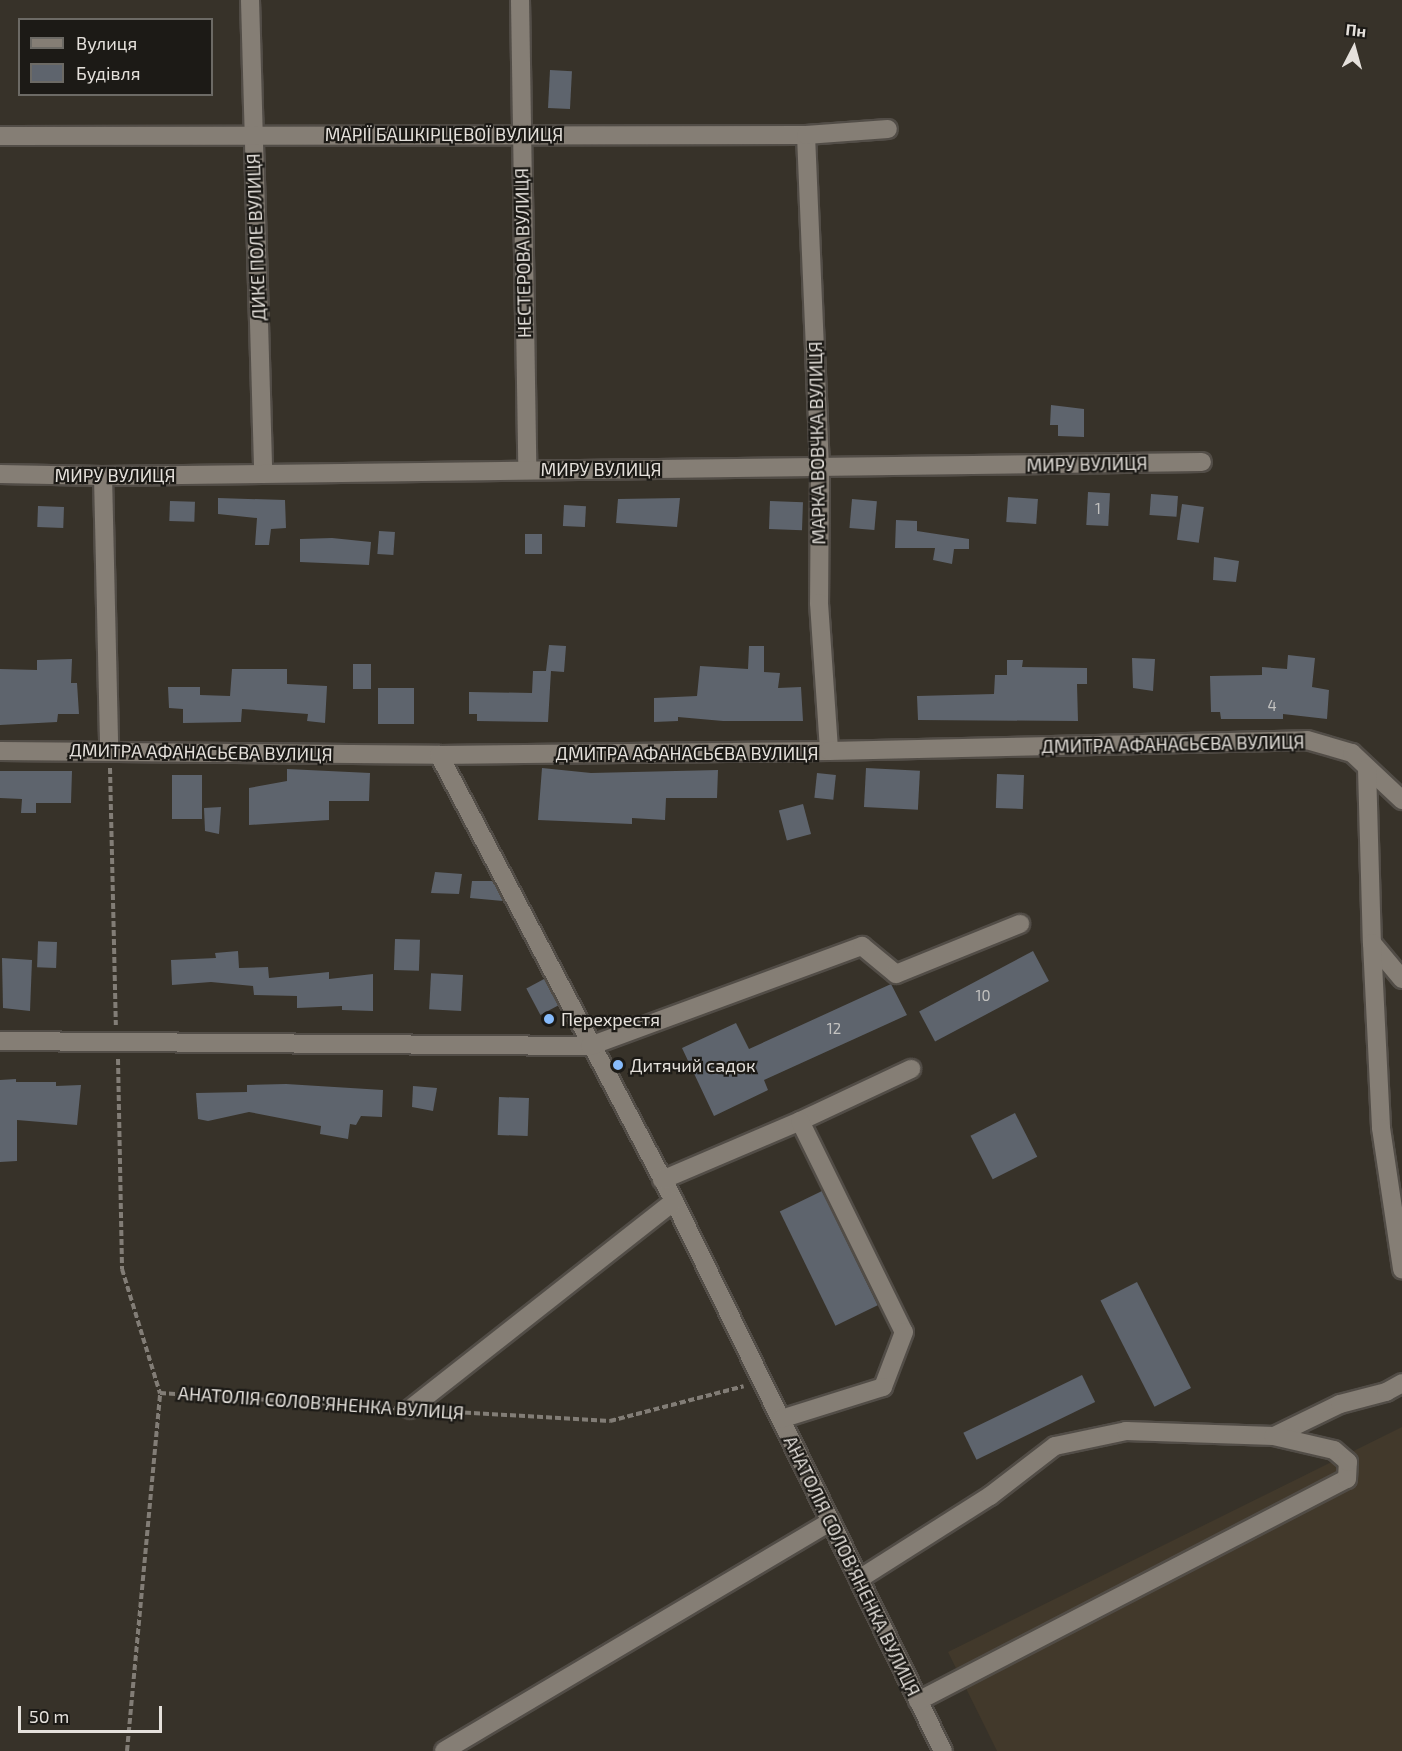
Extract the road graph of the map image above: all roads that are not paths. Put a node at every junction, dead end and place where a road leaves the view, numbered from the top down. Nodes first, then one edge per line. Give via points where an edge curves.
1 (250, 0) edge
2 (520, 0) edge
3 (888, 129) dead end
4 (253, 134) junction
5 (520, 134) junction
6 (806, 135) junction
7 (0, 136) edge
8 (1202, 462) dead end
9 (820, 468) junction
10 (526, 470) junction
11 (263, 473) junction
12 (0, 474) edge
13 (104, 476) junction
14 (109, 750) junction
15 (0, 751) edge
16 (829, 751) junction
17 (439, 754) junction
18 (1367, 768) junction
19 (1402, 800) edge
20 (1020, 924) dead end
21 (1372, 943) junction
22 (1402, 979) edge
23 (0, 1041) edge
24 (590, 1046) junction
25 (911, 1069) dead end
26 (800, 1121) junction
27 (662, 1180) junction
28 (674, 1202) junction
29 (1402, 1269) edge
30 (1402, 1383) edge
31 (410, 1409) road end
32 (781, 1419) junction
33 (1274, 1436) junction
34 (831, 1521) junction
35 (859, 1579) junction
36 (918, 1701) junction
37 (444, 1751) edge
38 (943, 1751) edge

1 - 4 street, ДИКЕ ПОЛЕ ВУЛИЦЯ
2 - 5 street, НЕСТЕРОВА ВУЛИЦЯ
3 - 6 street, МАРІЇ БАШКІРЦЕВОЇ ВУЛИЦЯ
4 - 5 street, МАРІЇ БАШКІРЦЕВОЇ ВУЛИЦЯ
4 - 7 street, МАРІЇ БАШКІРЦЕВОЇ ВУЛИЦЯ
4 - 11 street, ДИКЕ ПОЛЕ ВУЛИЦЯ
5 - 6 street, МАРІЇ БАШКІРЦЕВОЇ ВУЛИЦЯ
5 - 10 street, НЕСТЕРОВА ВУЛИЦЯ
6 - 9 street, МАРКА ВОВЧКА ВУЛИЦЯ
8 - 9 street, МИРУ ВУЛИЦЯ
9 - 10 street, МИРУ ВУЛИЦЯ
9 - 16 street, МАРКА ВОВЧКА ВУЛИЦЯ via 819,603
10 - 11 street, МИРУ ВУЛИЦЯ
11 - 13 street, МИРУ ВУЛИЦЯ
12 - 13 street, МИРУ ВУЛИЦЯ
13 - 14 street
14 - 15 street, ДМИТРА АФАНАСЬЄВА ВУЛИЦЯ
14 - 17 street, ДМИТРА АФАНАСЬЄВА ВУЛИЦЯ
16 - 17 street, ДМИТРА АФАНАСЬЄВА ВУЛИЦЯ
16 - 18 street, ДМИТРА АФАНАСЬЄВА ВУЛИЦЯ via 1307,740 1352,753
17 - 24 street, АНАТОЛІЯ СОЛОВ’ЯНЕНКА ВУЛИЦЯ
18 - 19 street, ДМИТРА АФАНАСЬЄВА ВУЛИЦЯ
18 - 21 street
20 - 24 street via 896,974 862,946
21 - 22 street
21 - 29 street via 1382,1128
23 - 24 street
24 - 27 street, АНАТОЛІЯ СОЛОВ’ЯНЕНКА ВУЛИЦЯ
25 - 26 street
26 - 27 street
26 - 32 street via 904,1332 884,1387
27 - 28 street, АНАТОЛІЯ СОЛОВ’ЯНЕНКА ВУЛИЦЯ
28 - 31 street
28 - 32 street, АНАТОЛІЯ СОЛОВ’ЯНЕНКА ВУЛИЦЯ
30 - 33 street via 1386,1392 1340,1404
32 - 34 street, АНАТОЛІЯ СОЛОВ’ЯНЕНКА ВУЛИЦЯ
33 - 35 street via 1126,1431 1055,1446 990,1496
33 - 36 street via 1334,1450 1348,1462 1347,1479
34 - 35 street, АНАТОЛІЯ СОЛОВ’ЯНЕНКА ВУЛИЦЯ
34 - 37 street
35 - 36 street, АНАТОЛІЯ СОЛОВ’ЯНЕНКА ВУЛИЦЯ
36 - 38 street, АНАТОЛІЯ СОЛОВ’ЯНЕНКА ВУЛИЦЯ

